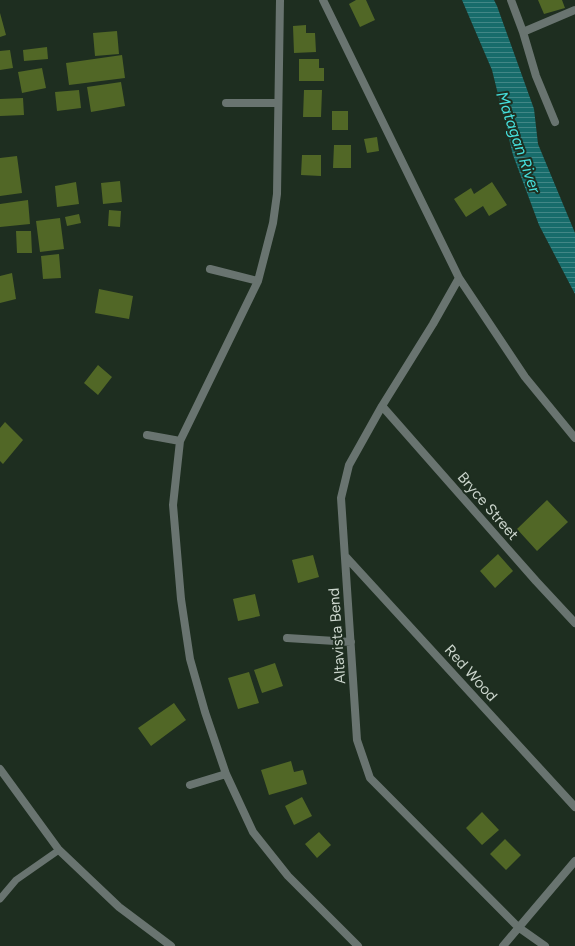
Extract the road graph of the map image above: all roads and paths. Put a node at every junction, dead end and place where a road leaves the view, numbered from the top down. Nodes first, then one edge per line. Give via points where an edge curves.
1 (280, 0) edge
2 (323, 0) edge
3 (512, 0) edge
4 (575, 10) edge
5 (523, 32) junction
6 (226, 103) dead end
7 (277, 103) junction
8 (555, 122) dead end
9 (210, 269) dead end
10 (459, 278) junction
11 (258, 281) junction
12 (382, 406) junction
13 (147, 435) dead end
14 (575, 438) edge
15 (180, 441) junction
16 (346, 557) junction
17 (575, 623) edge
18 (287, 638) dead end
19 (351, 642) junction
20 (0, 769) edge
21 (226, 774) junction
22 (190, 785) dead end
23 (575, 807) edge
24 (59, 850) junction
25 (575, 861) edge
26 (0, 899) edge
27 (518, 927) junction
28 (171, 946) edge
29 (358, 946) edge
30 (503, 946) edge
31 (545, 946) edge

1 - 7 street
2 - 10 street
3 - 5 street
4 - 5 street
5 - 8 street via 536,76
6 - 7 street
7 - 11 street via 277,194 273,223
9 - 11 street
10 - 12 street, Altavista Bend
10 - 14 street via 525,377
11 - 15 street
12 - 16 street, Altavista Bend via 349,464 342,491
12 - 17 street, Bryce Street
13 - 15 street
15 - 21 street via 173,505 182,606 190,659
16 - 19 street, Altavista Bend
16 - 23 street, Red Wood
18 - 19 street
19 - 27 street, Altavista Bend via 357,740 370,778
20 - 24 street
21 - 22 street
21 - 29 street via 254,832 288,876
24 - 26 lane via 16,880
24 - 28 street via 119,908
25 - 27 street
27 - 30 street
27 - 31 street, Altavista Bend

